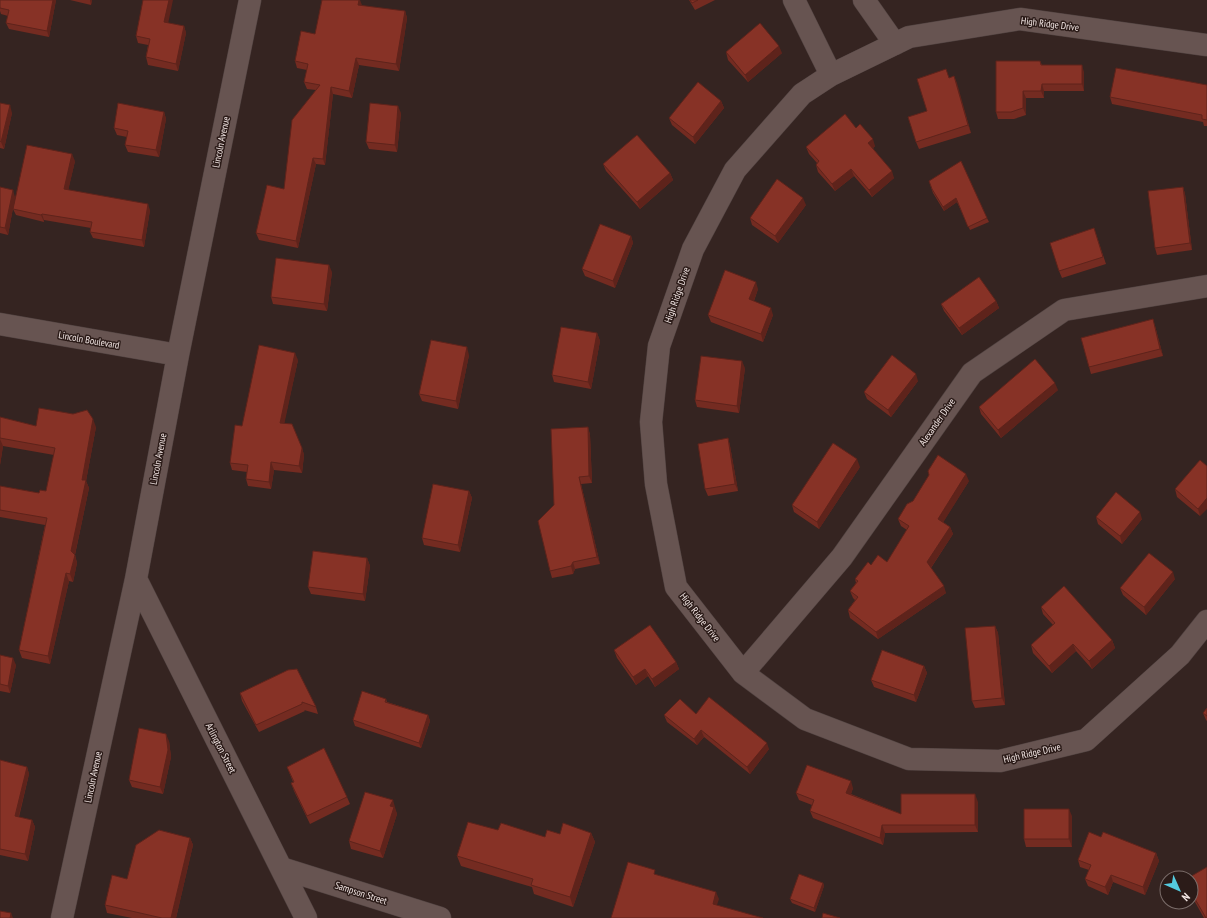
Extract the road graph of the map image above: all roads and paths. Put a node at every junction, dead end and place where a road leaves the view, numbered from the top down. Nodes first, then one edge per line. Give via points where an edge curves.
1 (250, 0) edge
2 (794, 0) edge
3 (864, 0) edge
4 (895, 44) junction
5 (1207, 45) edge
6 (831, 75) junction
7 (1207, 286) edge
8 (0, 324) edge
9 (178, 355) junction
10 (136, 579) junction
11 (1207, 621) edge
12 (743, 672) junction
13 (281, 868) junction
14 (62, 918) edge
15 (306, 918) edge
16 (440, 918) edge

1 - 9 street, Lincoln Avenue
2 - 6 street
3 - 4 street
4 - 5 street, High Ridge Drive via 909,37 1020,19
4 - 6 street, High Ridge Drive
6 - 12 street, High Ridge Drive via 802,94 734,170 693,249 659,346 651,422 656,484 676,587
7 - 12 street, Alexander Drive via 1064,310 972,373 842,557
8 - 9 street, Lincoln Boulevard
9 - 10 street, Lincoln Avenue
10 - 13 street, Arlington Street
10 - 14 street, Lincoln Avenue
11 - 12 street, High Ridge Drive via 1180,655 1086,740 1000,761 909,759 805,719
13 - 15 street, Arlington Street
13 - 16 street, Sampson Street

